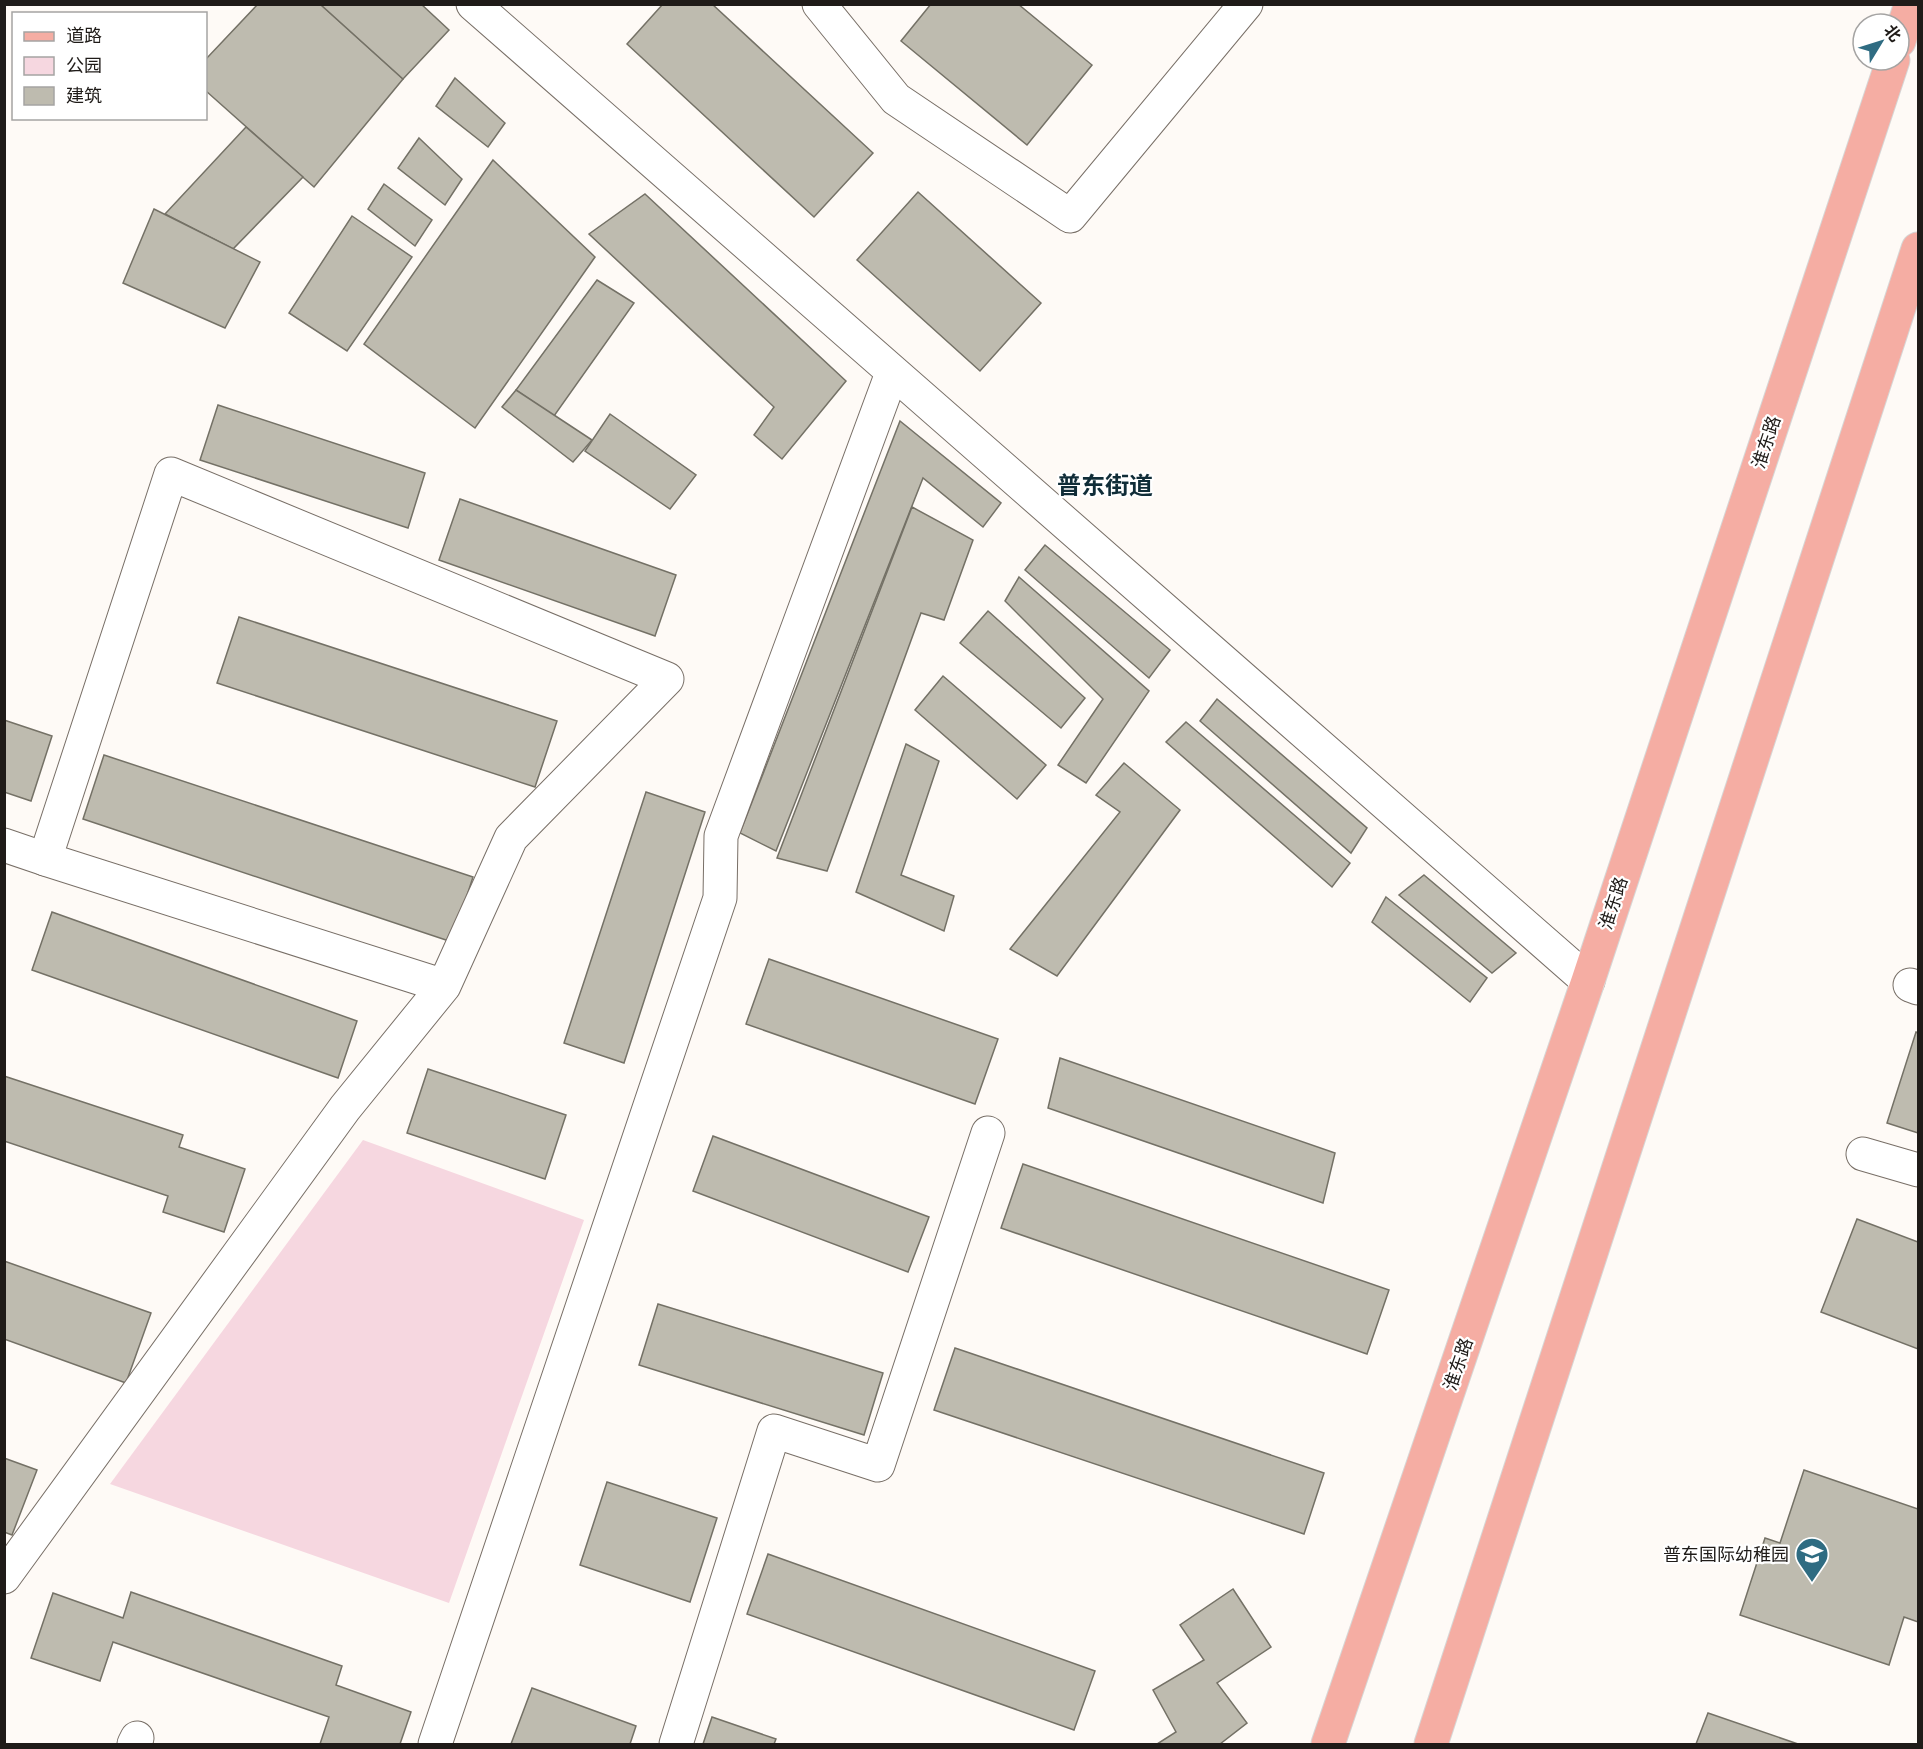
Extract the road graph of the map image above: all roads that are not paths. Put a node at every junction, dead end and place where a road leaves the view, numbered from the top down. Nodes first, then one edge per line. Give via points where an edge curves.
1 (472, 4) edge
2 (819, 4) edge
3 (1246, 4) edge
4 (1889, 72) edge
5 (1918, 249) edge
6 (892, 373) junction
7 (4, 846) edge
8 (45, 859) junction
9 (1588, 981) junction
10 (444, 986) junction
11 (988, 1133) dead end
12 (1863, 1154) dead end
13 (1918, 1170) edge
14 (4, 1577) edge
15 (435, 1744) edge
16 (676, 1744) edge
17 (1328, 1744) edge
18 (1431, 1744) edge

1 - 6 street
2 - 3 street via 896,99 1070,216
4 - 9 main road, 淮东路
5 - 18 main road
6 - 9 street
6 - 15 street via 721,836 720,898
7 - 8 street
8 - 10 street
8 - 10 street via 171,474 667,679 511,838
9 - 17 main road, 淮东路
10 - 14 street via 345,1108
11 - 16 street via 878,1465 774,1431
12 - 13 street

